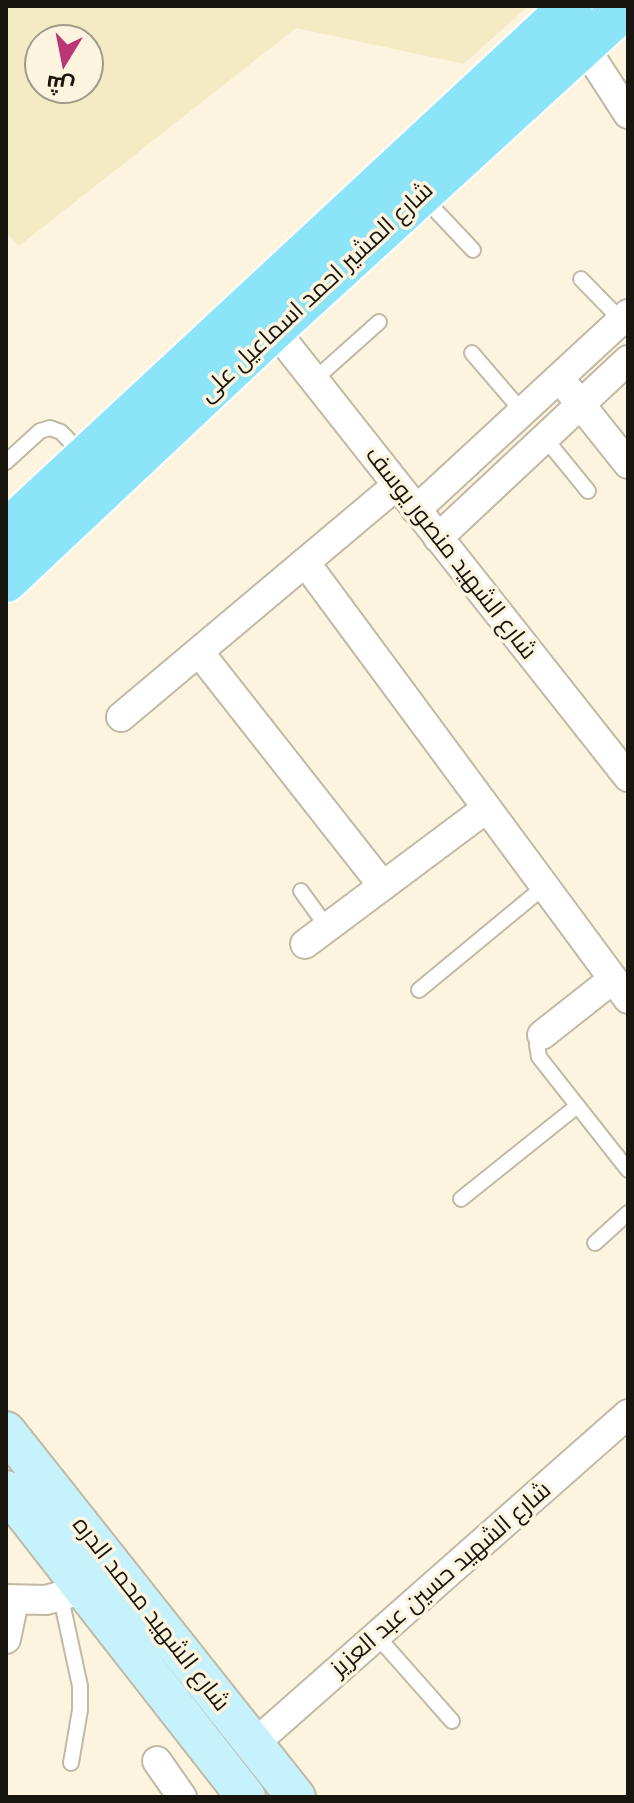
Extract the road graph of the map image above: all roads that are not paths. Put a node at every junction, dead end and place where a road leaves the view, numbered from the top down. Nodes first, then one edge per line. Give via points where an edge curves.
1 (602, 24) edge
2 (628, 114) edge
3 (422, 195) junction
4 (473, 250) dead end
5 (581, 279) dead end
6 (624, 317) edge
7 (379, 322) dead end
8 (274, 329) junction
9 (472, 353) dead end
10 (628, 360) edge
11 (558, 376) junction
12 (314, 380) junction
13 (579, 403) junction
14 (521, 410) junction
15 (544, 437) junction
16 (85, 457) junction
17 (6, 462) edge
18 (628, 464) edge
19 (397, 485) junction
20 (588, 491) dead end
21 (416, 510) junction
22 (6, 531) edge
23 (438, 538) junction
24 (305, 562) junction
25 (6, 581) edge
26 (199, 652) junction
27 (121, 717) dead end
28 (628, 777) edge
29 (487, 808) junction
30 (383, 886) junction
31 (545, 886) junction
32 (301, 891) dead end
33 (316, 935) joint
34 (621, 989) edge
35 (419, 990) dead end
36 (542, 1035) joint
37 (576, 1107) junction
38 (628, 1170) edge
39 (461, 1199) dead end
40 (628, 1213) edge
41 (595, 1243) dead end
42 (628, 1414) edge
43 (6, 1431) edge
44 (6, 1490) edge
45 (73, 1594) junction
46 (10, 1600) edge
47 (376, 1635) junction
48 (6, 1639) edge
49 (452, 1721) dead end
50 (254, 1744) junction
51 (157, 1761) dead end
52 (71, 1763) dead end
53 (182, 1797) edge
54 (246, 1797) edge
55 (296, 1797) edge

1 - 2 street
1 - 3 main road, شارع المشير احمد اسماعيل على
1 - 16 main road, شارع المشير احمد اسماعيل على
3 - 4 lane
3 - 8 main road, شارع المشير احمد اسماعيل على
5 - 6 lane
6 - 11 street
7 - 12 lane
8 - 12 street, شارع الشهيد منصور يوسف
8 - 25 main road, شارع المشير احمد اسماعيل على
9 - 14 lane
10 - 13 street
11 - 13 street
11 - 14 street
12 - 19 street, شارع الشهيد منصور يوسف
13 - 15 street
13 - 18 street
14 - 21 street
15 - 20 lane
15 - 23 street
16 - 17 lane via 50,428
16 - 22 main road, شارع المشير احمد اسماعيل على
19 - 21 street, شارع الشهيد منصور يوسف
19 - 24 street
21 - 23 street, شارع الشهيد منصور يوسف
23 - 28 street, شارع الشهيد منصور يوسف
24 - 26 street
24 - 29 street
26 - 27 street
26 - 30 street
29 - 30 street
29 - 31 street
30 - 33 street
31 - 34 street
31 - 35 lane
32 - 33 lane
34 - 36 street
36 - 37 lane via 539,1057
37 - 38 lane
37 - 39 lane
40 - 41 lane
42 - 47 street, شارع الشهيد حسين عبد العزيز
43 - 50 main road, شارع الشهيد محمد الدره
44 - 45 main road, شارع الشهيد محمد الدره
45 - 46 street
45 - 52 lane via 80,1710
45 - 54 main road, شارع الشهيد محمد الدره
46 - 48 street
47 - 49 lane
47 - 50 street, شارع الشهيد حسين عبد العزيز
50 - 55 main road, شارع الشهيد محمد الدره
51 - 53 street

